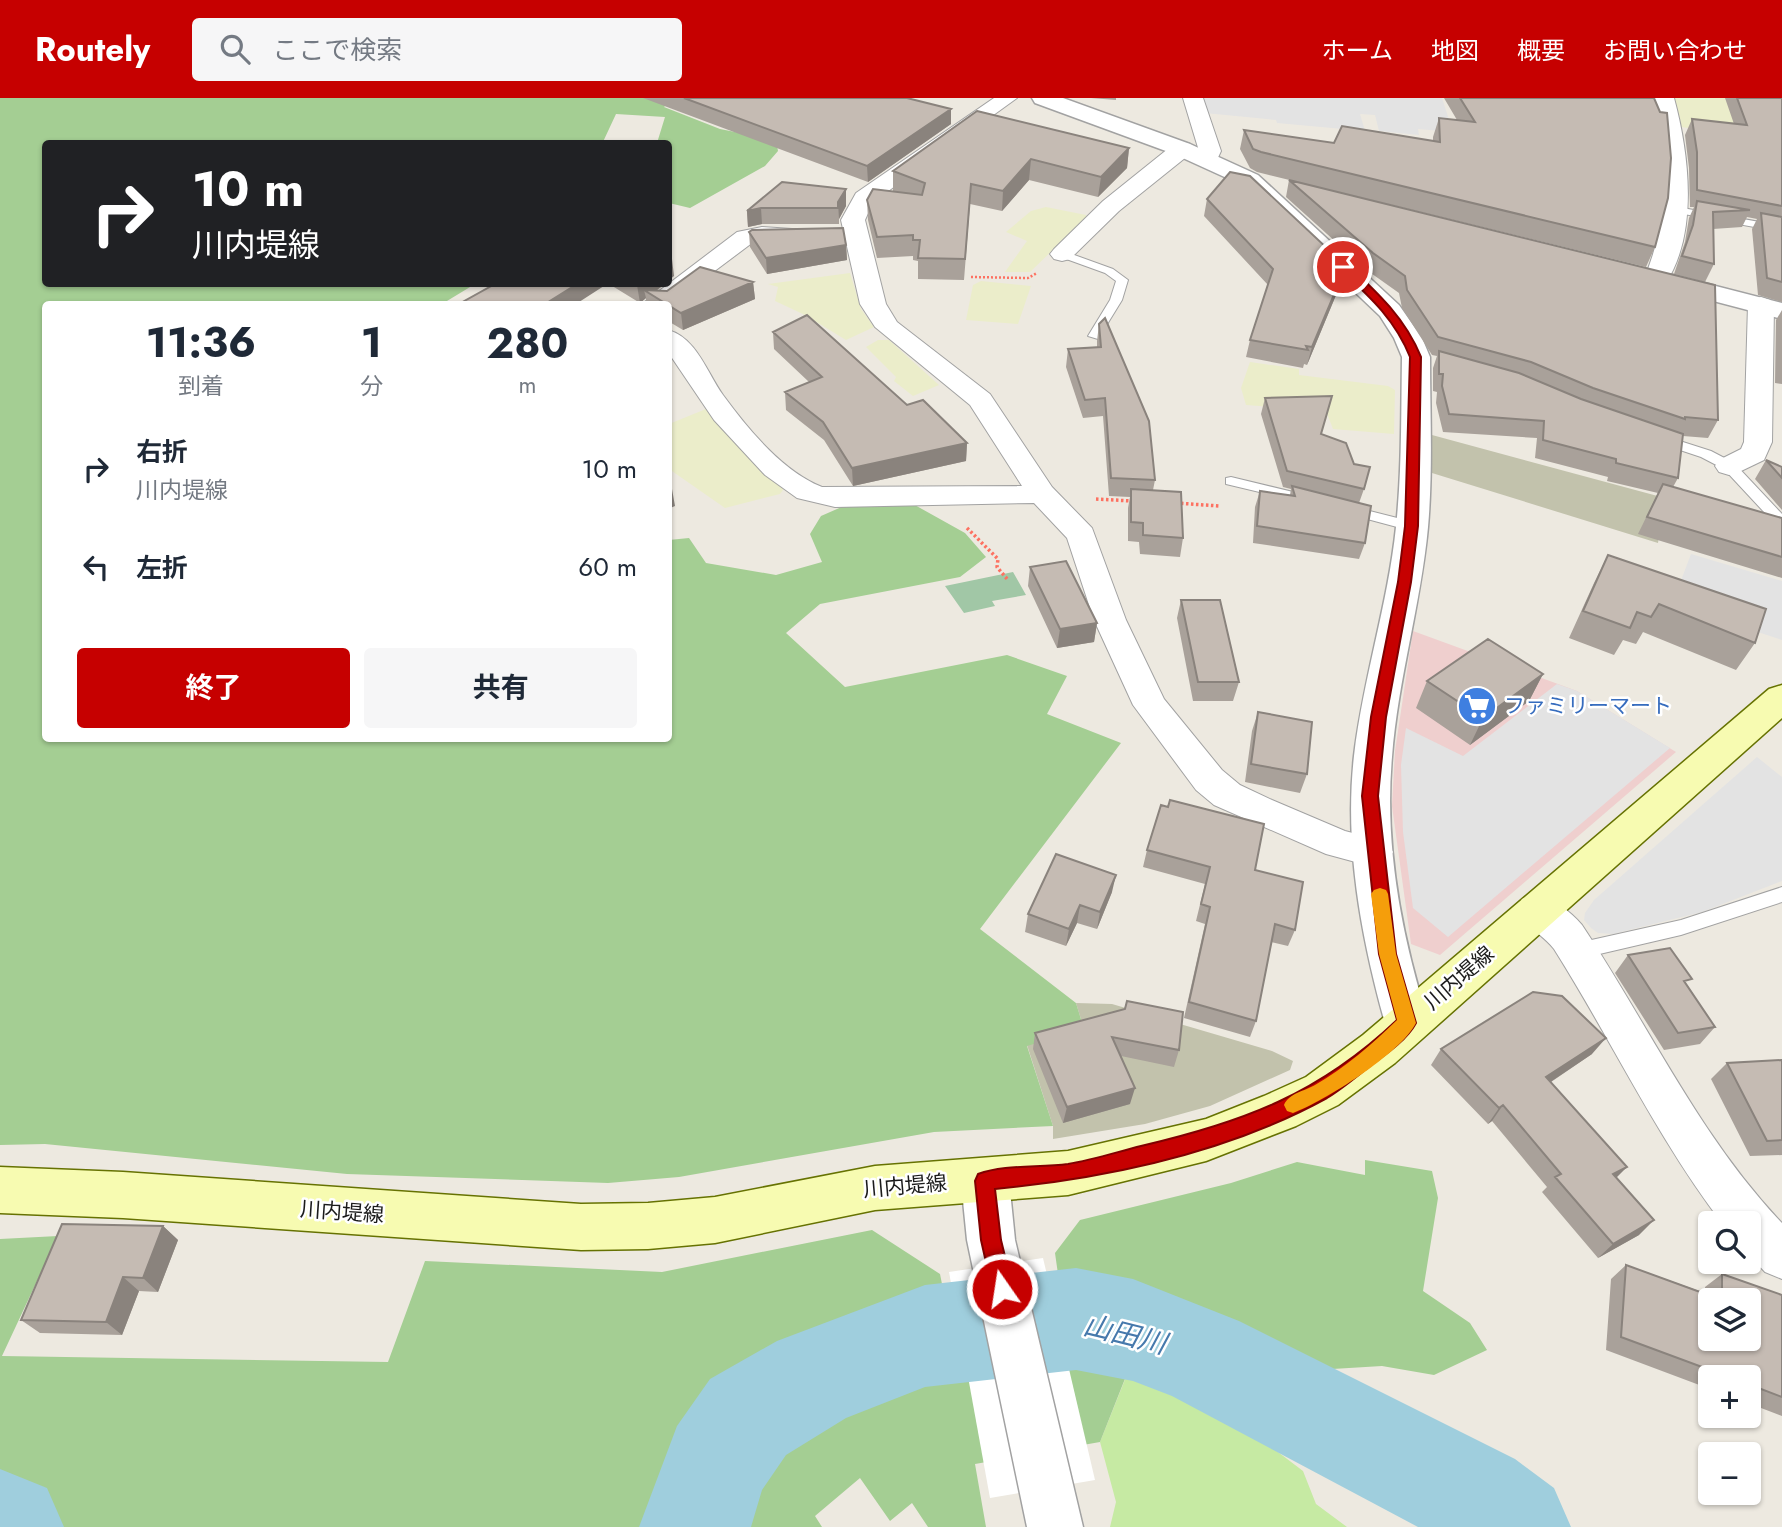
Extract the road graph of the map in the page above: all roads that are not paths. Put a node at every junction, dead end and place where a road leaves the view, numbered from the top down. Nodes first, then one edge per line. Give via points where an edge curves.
1 (1007, 98) edge
2 (1043, 98) edge
3 (1193, 98) edge
4 (1665, 104) edge
5 (1643, 107) edge
6 (1194, 154) junction
7 (1250, 180) junction
8 (1293, 188) edge
9 (1676, 210) junction
10 (1782, 229) edge
11 (838, 235) junction
12 (1062, 254) joint
13 (1630, 272) edge
14 (1656, 279) junction
15 (659, 301) edge
16 (1772, 308) edge
17 (1094, 336) dead end
18 (672, 341) edge
19 (1649, 435) edge
20 (1729, 466) junction
21 (1231, 481) dead end
22 (1041, 493) junction
23 (1782, 523) edge
24 (1412, 526) junction
25 (1782, 698) edge
26 (1374, 852) junction
27 (1782, 894) edge
28 (1536, 910) junction
29 (1578, 951) junction
30 (1407, 1023) junction
31 (985, 1181) junction
32 (0, 1190) edge
33 (1782, 1256) edge
34 (1051, 1507) edge

1 - 11 street via 864,198 853,220
2 - 6 street
3 - 6 street via 1210,151
4 - 5 street
4 - 9 street via 1678,167
6 - 7 street
6 - 12 street via 1111,206
7 - 8 street
7 - 24 street via 1390,311 1421,358
9 - 10 lane
9 - 14 street
11 - 15 street via 745,237
11 - 22 street via 888,327 980,400
12 - 17 lane via 1122,280 1118,297
13 - 14 street
14 - 16 street
16 - 20 street via 1758,442 1754,454
18 - 22 street via 688,355 706,391 741,433 788,480 812,494 835,498
19 - 20 lane
20 - 23 lane
21 - 24 lane
22 - 26 street via 1081,535 1110,620 1150,705 1209,780 1227,795 1259,810 1339,844
24 - 26 street via 1373,757
25 - 28 main road, 川内堤線
26 - 30 street via 1387,954
27 - 29 lane via 1713,920
28 - 29 street via 1558,925
28 - 30 main road, 川内堤線
29 - 33 street via 1682,1131 1737,1208
30 - 31 main road, 川内堤線 via 1322,1091 1206,1140 1068,1173
31 - 32 main road, 川内堤線 via 875,1188 715,1220 581,1227
31 - 34 street via 997,1264

